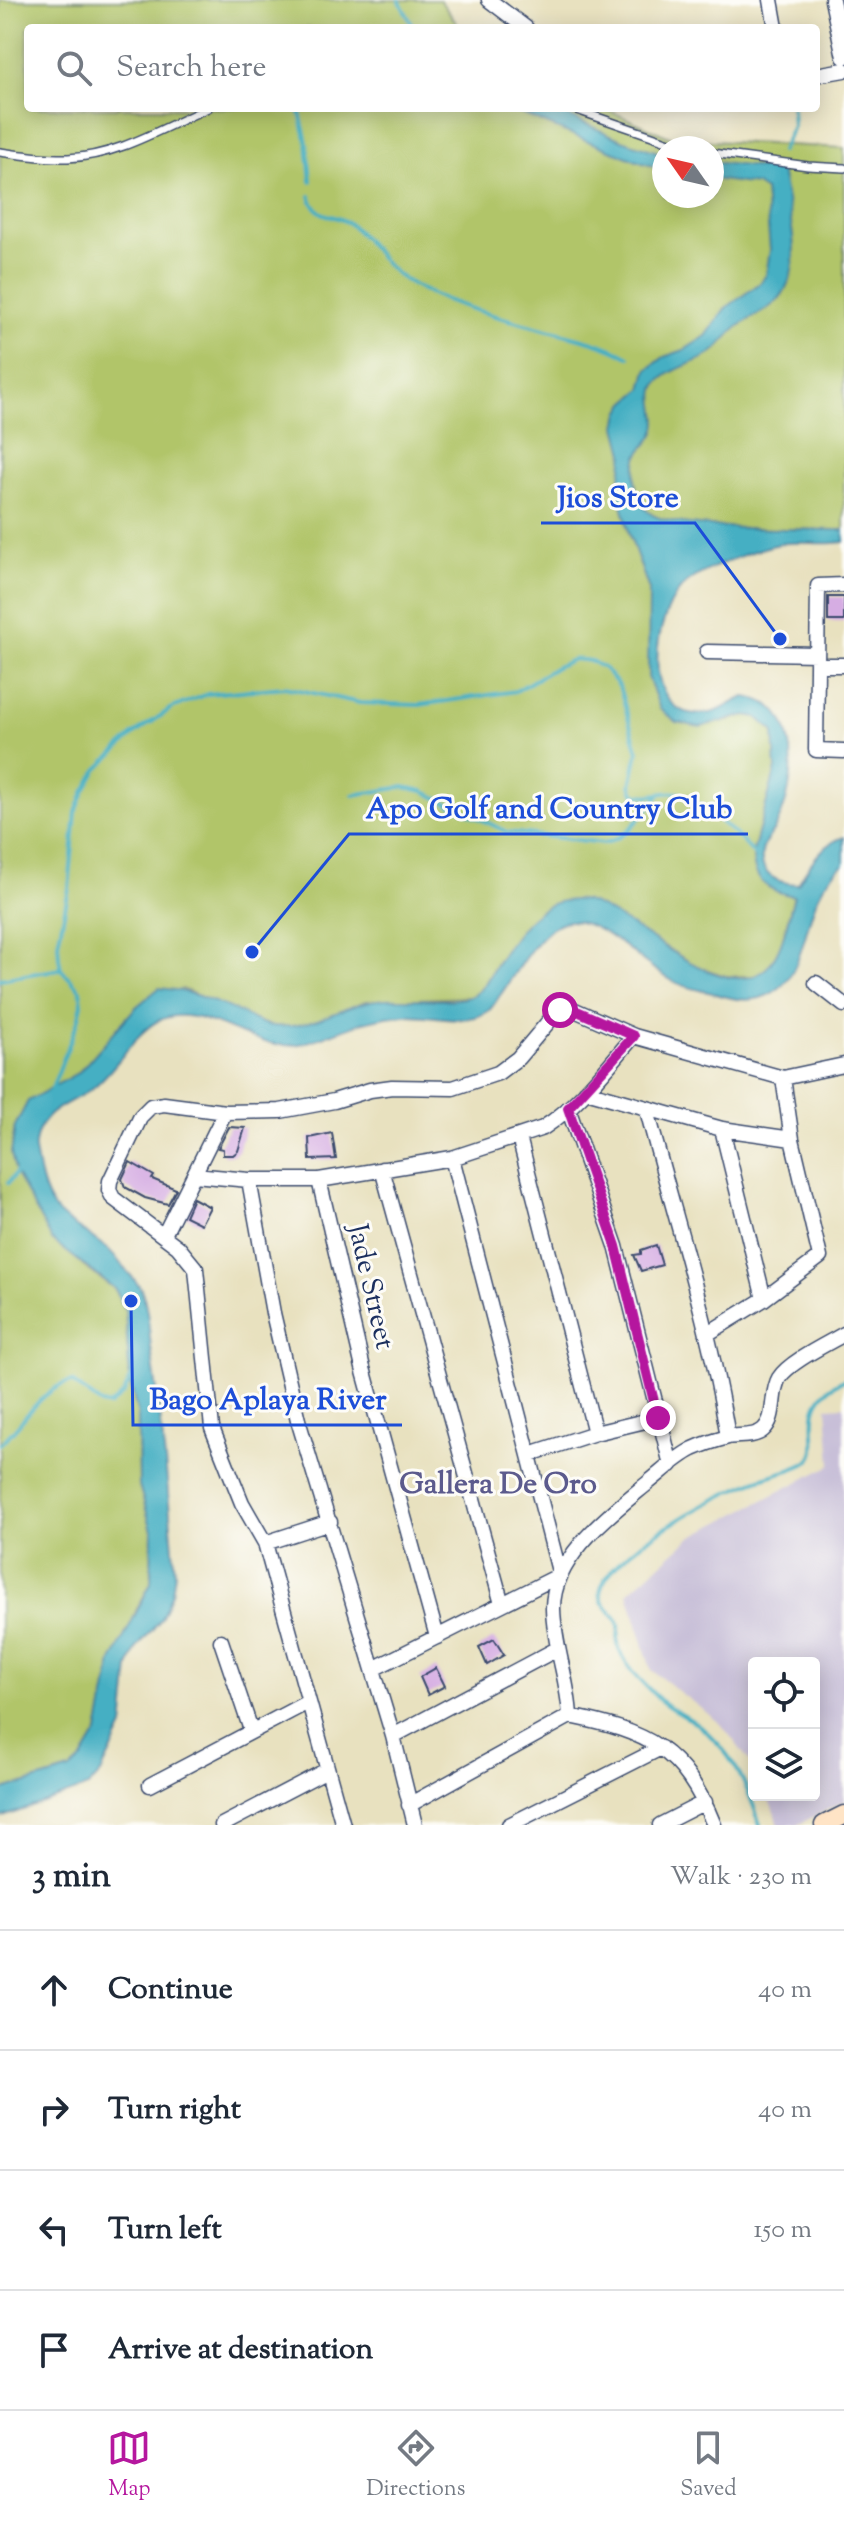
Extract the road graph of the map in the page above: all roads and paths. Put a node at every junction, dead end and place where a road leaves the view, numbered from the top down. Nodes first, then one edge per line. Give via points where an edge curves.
1 (489, 0) edge
2 (771, 0) edge
3 (832, 0) edge
4 (521, 24) edge
5 (775, 24) edge
6 (844, 57) edge
7 (844, 70) edge
8 (820, 74) edge
9 (199, 112) edge
10 (583, 112) edge
11 (652, 136) edge
12 (0, 152) edge
13 (724, 155) edge
14 (844, 168) edge
15 (844, 585) edge
16 (707, 652) dead end
17 (817, 660) junction
18 (844, 665) edge
19 (844, 751) edge
20 (816, 983) dead end
21 (844, 1005) edge
22 (634, 1036) junction
23 (844, 1065) edge
24 (783, 1078) junction
25 (586, 1091) junction
26 (568, 1108) junction
27 (647, 1110) junction
28 (225, 1112) junction
29 (722, 1129) junction
30 (519, 1137) junction
31 (792, 1139) junction
32 (452, 1158) junction
33 (382, 1169) junction
34 (194, 1175) junction
35 (249, 1180) junction
36 (319, 1180) junction
37 (164, 1235) junction
38 (764, 1299) junction
39 (707, 1334) junction
40 (844, 1334) edge
41 (658, 1418) junction
42 (595, 1433) junction
43 (728, 1437) junction
44 (530, 1454) junction
45 (671, 1465) junction
46 (330, 1522) junction
47 (265, 1543) junction
48 (560, 1575) junction
49 (502, 1604) junction
50 (437, 1637) junction
51 (221, 1641) dead end
52 (557, 1649) junction
53 (373, 1669) junction
54 (308, 1702) junction
55 (570, 1716) junction
56 (251, 1730) junction
57 (393, 1736) junction
58 (661, 1748) junction
59 (327, 1770) junction
60 (150, 1785) dead end
61 (705, 1802) junction
62 (409, 1805) junction
63 (844, 1815) edge
64 (222, 1825) edge
65 (343, 1825) edge
66 (415, 1825) edge
67 (509, 1825) edge
68 (660, 1825) edge
69 (714, 1825) edge
70 (824, 1825) edge

1 - 4 street
2 - 5 street
3 - 6 street
7 - 8 street
9 - 12 lane via 97,154 69,158
10 - 11 lane
13 - 14 lane
15 - 17 street via 818,586
16 - 17 street
17 - 18 street
17 - 19 street via 816,750
20 - 21 street
22 - 24 street
22 - 25 street
22 - 28 street via 568,1007 550,1018 518,1058 476,1081 453,1088 370,1090 301,1109
23 - 24 street
24 - 31 street
25 - 26 street
25 - 27 street
26 - 30 street via 543,1128
26 - 41 street via 616,1246
27 - 29 street
27 - 39 street
28 - 34 street
28 - 37 street via 151,1106 114,1170 109,1190 113,1198
29 - 31 street
29 - 38 street
30 - 32 street
30 - 42 street
31 - 38 street via 820,1257
32 - 33 street
32 - 44 street
33 - 36 street
33 - 49 street
34 - 35 street
34 - 37 street
35 - 36 street
35 - 46 street via 298,1420
36 - 50 street, Jade Street via 363,1368
37 - 47 street via 196,1269 212,1428 242,1503
38 - 39 street
39 - 43 street
40 - 43 street via 780,1377 764,1429
41 - 42 street
41 - 45 street
42 - 44 street
43 - 45 street via 691,1450
44 - 48 street
45 - 48 street via 592,1532
46 - 47 street
46 - 53 street
47 - 54 street
48 - 49 street
48 - 52 street via 553,1607
49 - 50 street
50 - 53 street
51 - 56 street
52 - 55 street
52 - 57 street
53 - 57 street
54 - 56 street
54 - 59 street
55 - 58 street via 616,1726
55 - 62 street
56 - 60 street
57 - 62 street
58 - 61 street via 685,1771
58 - 67 street
59 - 64 street
59 - 65 street
61 - 68 street
61 - 69 street
62 - 66 street
63 - 70 main road

